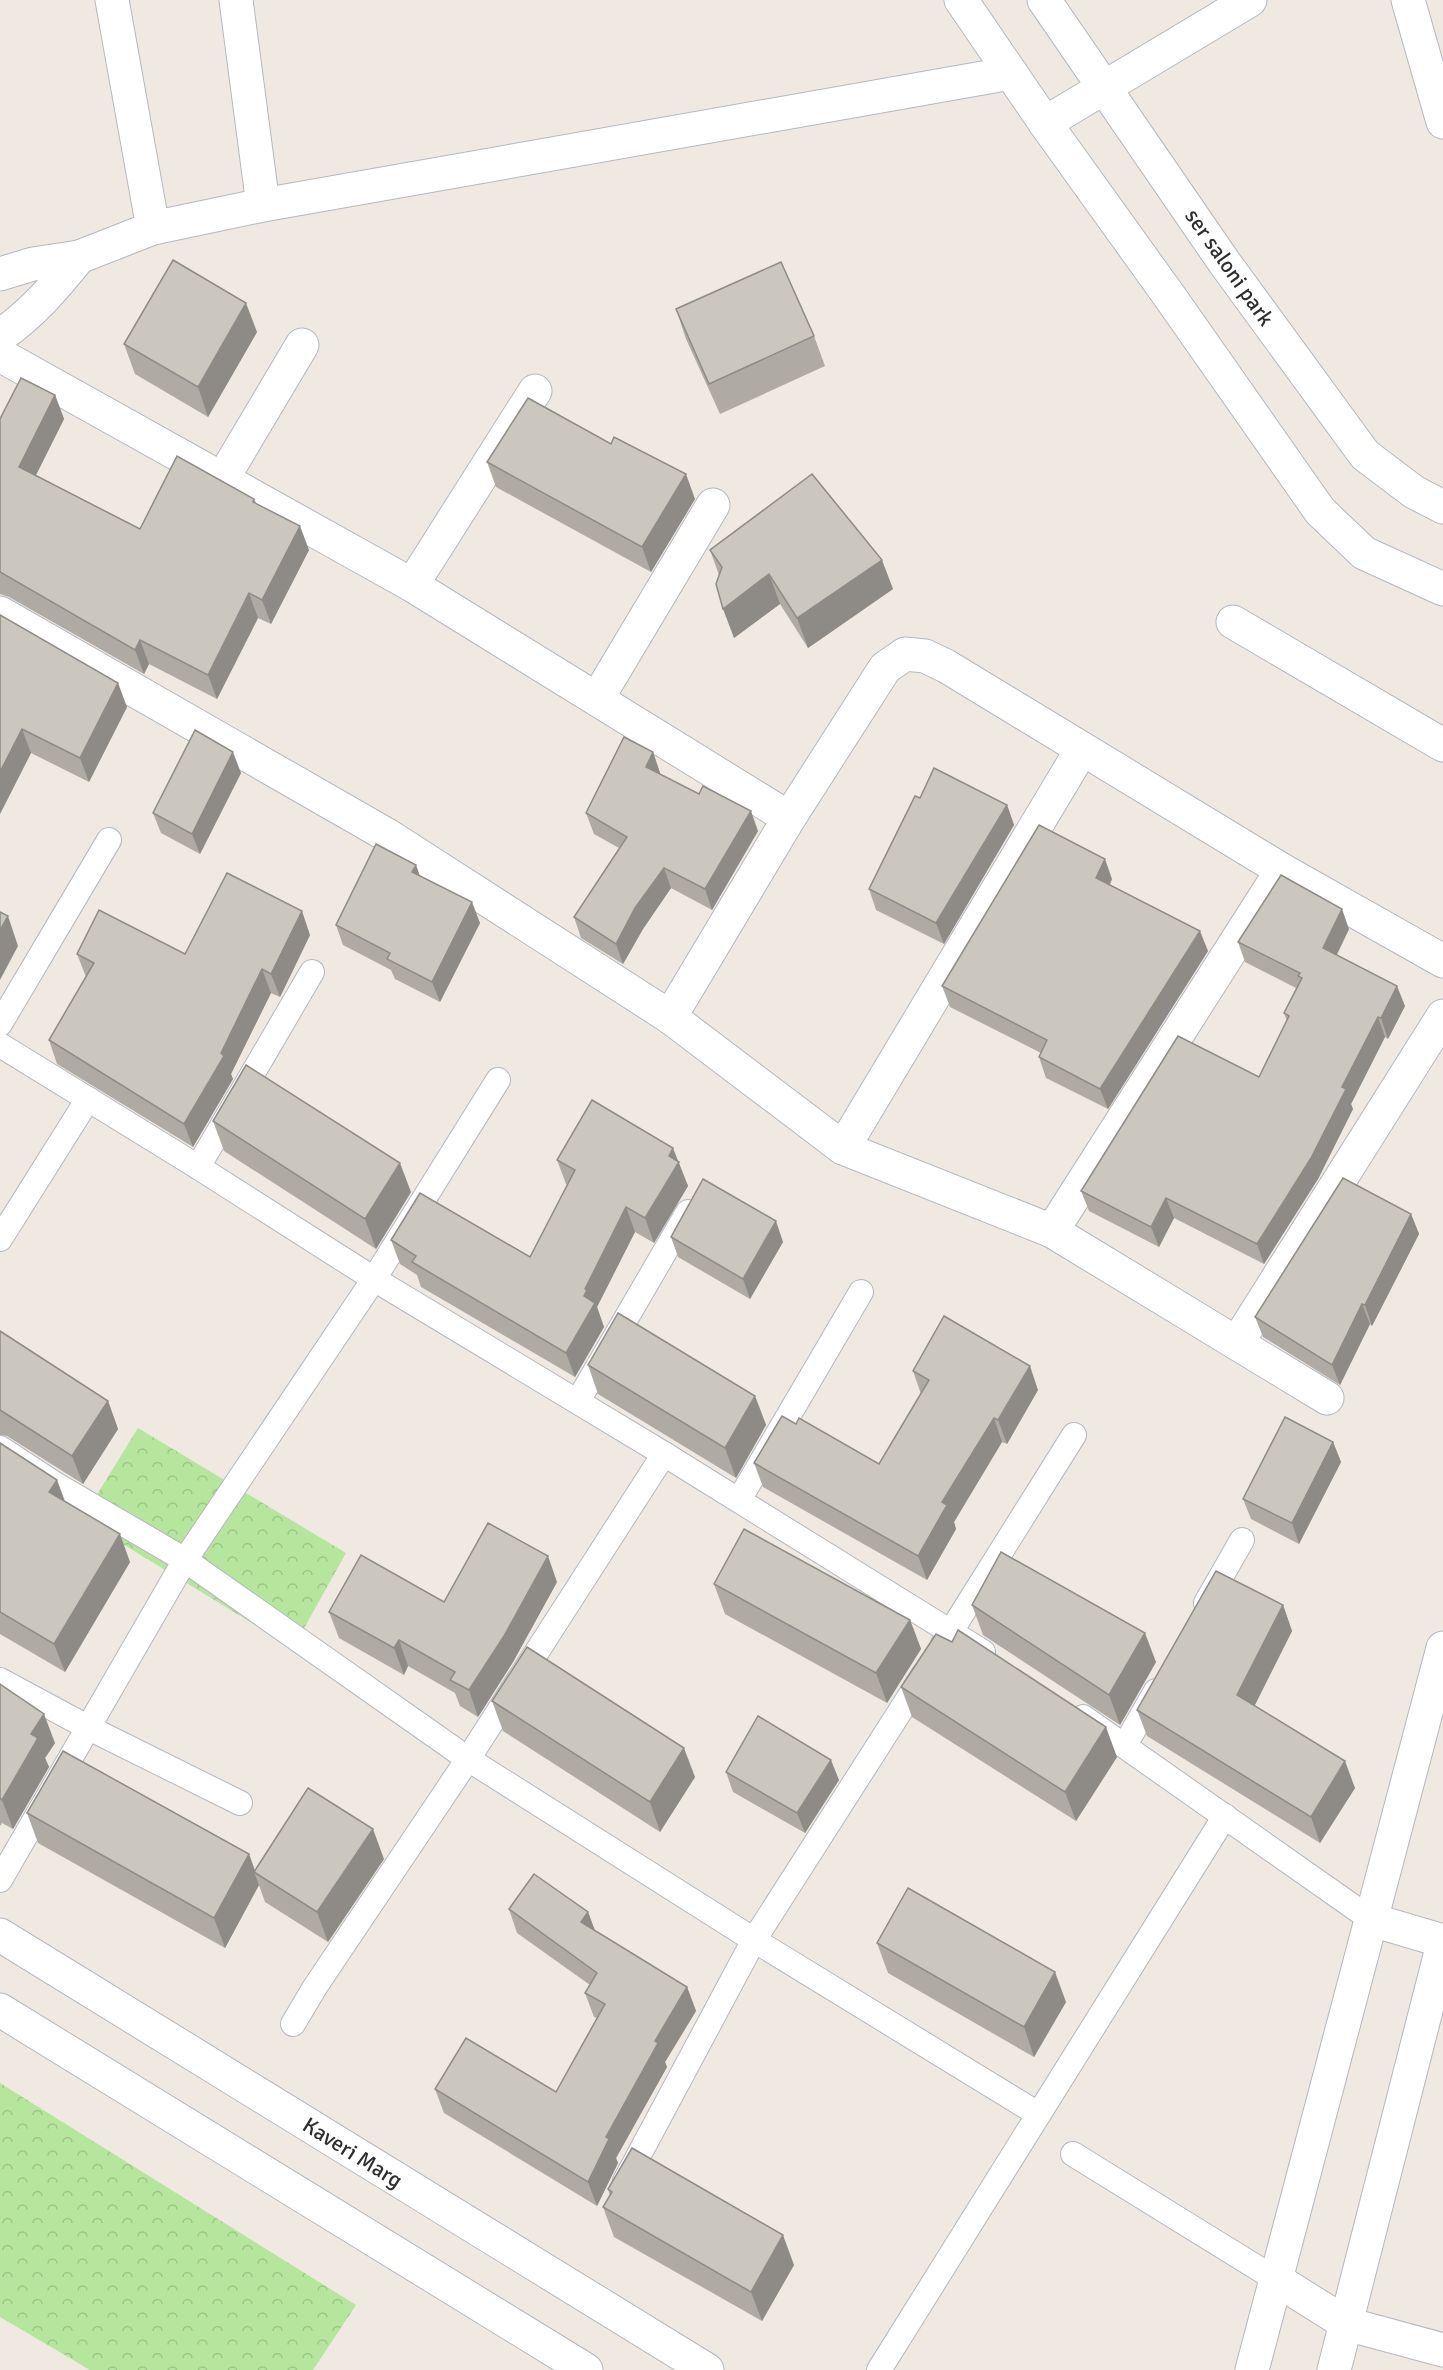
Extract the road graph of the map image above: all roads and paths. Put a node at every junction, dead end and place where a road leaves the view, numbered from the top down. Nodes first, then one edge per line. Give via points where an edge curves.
1 (112, 0) edge
2 (236, 0) edge
3 (961, 0) edge
4 (1044, 0) edge
5 (1250, 0) edge
6 (1408, 0) edge
7 (1011, 73) junction
8 (1105, 88) junction
9 (1443, 122) edge
10 (1045, 123) junction
11 (263, 205) junction
12 (153, 228) junction
13 (79, 257) junction
14 (0, 274) edge
15 (0, 336) edge
16 (302, 345) dead end
17 (0, 355) edge
18 (536, 392) dead end
19 (223, 478) junction
20 (713, 505) dead end
21 (1443, 507) edge
22 (412, 585) junction
23 (1443, 589) edge
24 (0, 613) edge
25 (1233, 622) dead end
26 (597, 699) junction
27 (1443, 745) edge
28 (1082, 749) junction
29 (789, 818) junction
30 (109, 840) dead end
31 (1282, 870) junction
32 (1443, 961) edge
33 (312, 972) dead end
34 (1443, 1016) edge
35 (670, 1017) junction
36 (0, 1024) edge
37 (0, 1045) edge
38 (498, 1080) dead end
39 (88, 1099) junction
40 (843, 1148) junction
41 (198, 1167) junction
42 (697, 1197) edge
43 (1052, 1231) junction
44 (0, 1239) edge
45 (374, 1279) junction
46 (861, 1292) dead end
47 (1237, 1343) junction
48 (1327, 1398) dead end
49 (578, 1401) junction
50 (1074, 1435) dead end
51 (0, 1448) edge
52 (664, 1454) junction
53 (739, 1500) junction
54 (1242, 1540) dead end
55 (185, 1560) junction
56 (1195, 1622) edge
57 (951, 1631) junction
58 (1443, 1647) edge
59 (999, 1663) edge
60 (1166, 1673) edge
61 (0, 1680) edge
62 (1067, 1707) edge
63 (89, 1728) junction
64 (1125, 1745) junction
65 (468, 1759) junction
66 (240, 1803) dead end
67 (1225, 1816) junction
68 (0, 1880) edge
69 (1372, 1920) junction
70 (0, 1935) edge
71 (754, 1940) junction
72 (1443, 1943) edge
73 (0, 2010) edge
74 (293, 2024) dead end
75 (1038, 2114) junction
76 (1073, 2154) dead end
77 (617, 2196) edge
78 (1278, 2280) junction
79 (1347, 2324) junction
80 (1443, 2350) edge
81 (586, 2370) edge
82 (707, 2370) edge
83 (879, 2370) edge
84 (1252, 2370) edge
85 (1334, 2370) edge

1 - 12 street
2 - 11 street
3 - 7 street
4 - 8 street, ser saloni park
5 - 8 street
6 - 9 street
7 - 10 street
7 - 11 street
8 - 10 street
8 - 21 street, ser saloni park via 1224,262 1365,455 1414,492
10 - 23 street via 1320,512 1364,553
11 - 12 street
12 - 13 street
13 - 14 street
13 - 15 street via 54,288
16 - 19 street
17 - 19 street
18 - 22 street
19 - 22 street
20 - 26 street
22 - 26 street
24 - 35 street via 387,835
25 - 27 street
26 - 29 street
28 - 29 street via 946,666 925,656 905,654 885,668
28 - 31 street
28 - 40 street
29 - 35 street
30 - 36 lane
31 - 32 street
31 - 43 street
33 - 41 lane
34 - 47 street
35 - 40 street
37 - 39 lane
38 - 45 lane
39 - 41 lane
39 - 44 lane
40 - 43 street
41 - 45 lane
42 - 49 lane
43 - 47 street
45 - 49 lane
45 - 55 lane
46 - 53 lane
47 - 48 street
49 - 52 lane
50 - 57 lane
51 - 55 lane
52 - 53 lane
52 - 65 lane
53 - 57 lane
54 - 56 lane
55 - 63 lane
55 - 65 lane
57 - 59 lane
57 - 71 lane
58 - 69 street
60 - 64 lane
61 - 63 lane
62 - 64 lane
63 - 66 lane
63 - 68 lane
64 - 67 lane
65 - 71 lane
65 - 74 lane
67 - 69 lane
67 - 75 lane
69 - 72 street
69 - 78 street
70 - 82 street, Kaveri Marg
71 - 75 lane
71 - 77 lane
72 - 79 street
73 - 81 street
75 - 83 lane
76 - 78 lane
78 - 79 street
78 - 84 street
79 - 80 street
79 - 85 street

